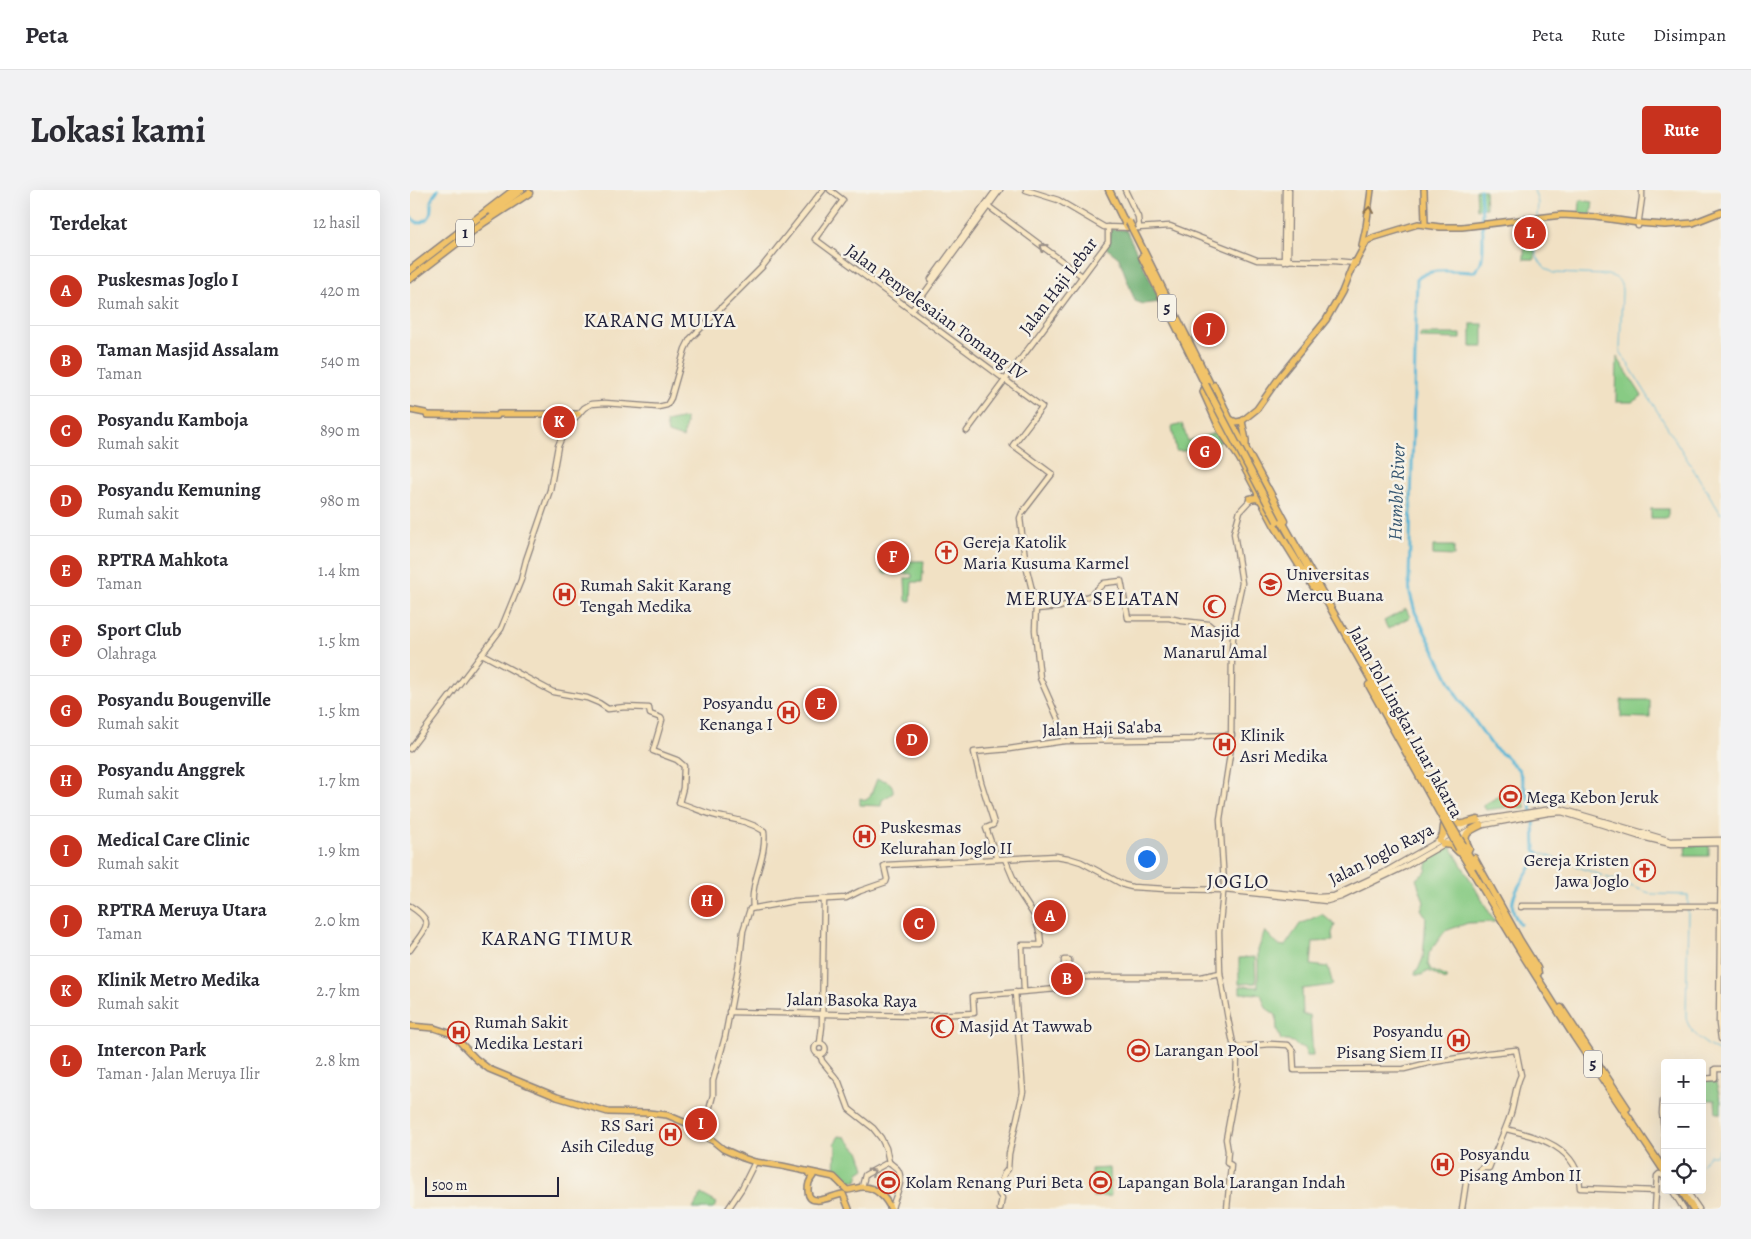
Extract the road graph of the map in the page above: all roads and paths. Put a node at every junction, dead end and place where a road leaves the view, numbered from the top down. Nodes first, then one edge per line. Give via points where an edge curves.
1 (514, 190) edge
2 (521, 190) edge
3 (823, 190) edge
4 (830, 190) edge
5 (996, 190) edge
6 (1000, 190) edge
7 (1026, 190) edge
8 (1108, 190) edge
9 (1113, 190) edge
10 (1125, 190) edge
11 (1287, 190) edge
12 (1371, 190) edge
13 (1424, 190) edge
14 (1642, 190) edge
15 (528, 193) dead end
16 (988, 206) junction
17 (1721, 213) edge
18 (1127, 223) junction
19 (1426, 224) junction
20 (1638, 224) junction
21 (1482, 226) junction
22 (1108, 227) junction
23 (1411, 227) junction
24 (1137, 228) junction
25 (1366, 230) junction
26 (1371, 238) junction
27 (1286, 261) junction
28 (1355, 264) junction
29 (410, 270) edge
30 (1082, 276) junction
31 (410, 277) edge
32 (911, 310) junction
33 (1185, 334) junction
34 (1005, 380) junction
35 (1213, 385) joint
36 (1205, 389) junction
37 (410, 411) edge
38 (577, 415) junction
39 (1230, 419) junction
40 (1242, 422) junction
41 (968, 431) dead end
42 (1231, 444) joint
43 (1246, 449) junction
44 (1267, 487) junction
45 (1255, 495) junction
46 (1307, 576) junction
47 (1327, 602) junction
48 (1036, 609) junction
49 (1233, 631) junction
50 (482, 654) junction
51 (1362, 668) junction
52 (1378, 702) junction
53 (1398, 733) junction
54 (1232, 735) junction
55 (1064, 741) junction
56 (410, 749) edge
57 (1411, 752) junction
58 (1444, 816) junction
59 (1452, 821) junction
60 (1480, 823) junction
61 (1444, 826) junction
62 (1459, 832) junction
63 (1450, 837) junction
64 (1441, 842) junction
65 (1720, 843) edge
66 (1461, 846) junction
67 (997, 859) junction
68 (1005, 859) junction
69 (1224, 878) junction
70 (1224, 890) junction
71 (1240, 890) junction
72 (1340, 896) junction
73 (824, 899) junction
74 (410, 907) edge
75 (1687, 907) junction
76 (1721, 907) edge
77 (753, 908) junction
78 (410, 944) edge
79 (410, 950) edge
80 (1220, 973) junction
81 (1538, 973) junction
82 (1069, 977) junction
83 (1067, 988) junction
84 (1024, 991) junction
85 (1015, 992) junction
86 (729, 1014) junction
87 (821, 1014) junction
88 (410, 1027) edge
89 (1721, 1039) edge
90 (1236, 1047) junction
91 (1721, 1069) edge
92 (1706, 1079) edge
93 (524, 1085) junction
94 (709, 1126) junction
95 (1506, 1129) junction
96 (704, 1133) junction
97 (711, 1140) junction
98 (1661, 1159) edge
99 (889, 1162) junction
100 (754, 1163) junction
101 (1661, 1166) edge
102 (810, 1173) junction
103 (824, 1175) junction
104 (1661, 1175) edge
105 (862, 1187) junction
106 (808, 1189) junction
107 (852, 1190) junction
108 (1656, 1191) junction
109 (1675, 1194) edge
110 (1680, 1194) edge
111 (1683, 1194) edge
112 (1689, 1194) edge
113 (1686, 1201) junction
114 (728, 1209) edge
115 (850, 1209) edge
116 (891, 1209) edge
117 (1000, 1209) edge
118 (1227, 1209) edge
119 (1462, 1209) edge
120 (1655, 1209) edge
121 (1684, 1209) edge
122 (1688, 1209) edge
123 (1693, 1209) edge
124 (1699, 1209) edge

1 - 29 highway, 1
2 - 31 highway, 1
3 - 38 street via 762,267 690,339 667,405 596,403 588,405
4 - 32 street, Jalan Penyelesaian Tomang IV via 843,200 815,239
5 - 32 street
6 - 16 street
7 - 22 street via 1053,198
8 - 18 highway, Jalan Tol Lingkar Luar Jakarta / 5
9 - 18 highway, Jalan Tol Lingkar Luar Jakarta / 5
10 - 24 street via 1138,217
11 - 27 street
25 -> 12 main road
13 - 19 main road
14 - 20 street
15 - 31 highway
30 -> 16 street
16 - 32 street
17 - 20 main road via 1690,225 1658,227
18 - 33 highway, Jalan Tol Lingkar Luar Jakarta / 5, bridge
18 - 36 highway, Jalan Tol Lingkar Luar Jakarta / 5
19 - 21 main road via 1450,228
19 - 23 main road
20 - 21 main road via 1587,217 1556,217
21 - 23 main road via 1446,230
22 - 24 street
22 - 30 street, Jalan Haji Lebar via 1108,242
23 - 26 main road via 1393,235
24 - 27 street via 1170,226 1253,259
25 - 26 main road
25 - 28 main road
26 - 28 main road
27 - 28 street
28 - 40 main road via 1326,320 1257,409
30 - 34 street, Jalan Haji Lebar
32 - 34 street, Jalan Penyelesaian Tomang IV
33 - 35 highway
33 - 47 highway, Jalan Tol Lingkar Luar Jakarta / 5, bridge via 1260,483
34 - 41 street, Jalan Haji Lebar
34 - 48 street, Jalan Penyelesaian Tomang IV via 1042,407 1014,445 1052,474 1020,518
35 - 39 main road
36 - 42 highway
36 - 46 highway, Jalan Tol Lingkar Luar Jakarta / 5, bridge
37 - 38 main road via 426,414
38 - 50 street via 562,433 550,490 520,585 498,634
39 - 40 main road
39 - 43 main road
40 - 43 main road
42 - 45 main road
43 - 44 main road
44 - 45 main road
44 - 47 highway
45 - 46 highway
45 - 49 street via 1240,511 1234,533 1242,581
46 - 51 highway, Jalan Tol Lingkar Luar Jakarta / 5
47 - 51 highway, Jalan Tol Lingkar Luar Jakarta / 5
48 - 49 street via 1060,607 1091,596 1104,583 1121,581 1129,618 1169,618
48 - 55 street via 1040,678
49 - 54 street
50 - 56 street
50 - 77 street via 553,692 587,698 608,709 650,708 650,714 662,719 652,751 685,767 680,803 747,822 763,830 763,850 755,876
51 - 52 highway, Jalan Tol Lingkar Luar Jakarta / 5
51 - 53 highway, Jalan Tol Lingkar Luar Jakarta / 5
52 - 53 highway, Jalan Tol Lingkar Luar Jakarta / 5
52 - 61 highway
53 - 57 highway, Jalan Tol Lingkar Luar Jakarta / 5
53 - 58 highway, Jalan Tol Lingkar Luar Jakarta / 5
54 - 55 street, Jalan Haji Sa'aba via 1193,739
54 - 69 street via 1220,819
55 - 67 street, Jalan Haji Sa'aba via 974,752 994,823 986,828
57 - 58 highway, Jalan Tol Lingkar Luar Jakarta / 5
57 - 59 highway
58 - 66 highway, Jalan Tol Lingkar Luar Jakarta / 5, bridge
59 - 60 highway via 1462,825
59 - 61 highway via 1448,827
59 - 62 highway
60 - 62 street, Jalan Joglo Raya
60 - 65 street, Jalan Joglo Raya via 1564,809 1671,841
60 - 66 highway via 1468,832
61 - 63 highway
61 - 64 highway
62 - 63 street, Jalan Joglo Raya
62 - 66 highway
63 - 64 street, Jalan Joglo Raya
63 - 66 highway
64 - 66 highway
64 - 72 street, Jalan Joglo Raya via 1404,867
65 - 76 street
66 - 81 highway, Jalan Tol Lingkar Luar Jakarta / 5
66 - 81 highway via 1503,910
66 - 101 highway, Jalan Tol Lingkar Luar Jakarta / 5 via 1511,936
67 - 68 street, Jalan Joglo Raya
67 - 73 street, Jalan Joglo Raya via 886,865 886,882 848,898
68 - 70 street, Jalan Joglo Raya via 1063,857 1081,862 1128,886
68 - 84 street via 1019,892 1034,915 1040,934 1041,945 1022,945
69 - 70 street
69 - 71 street via 1228,886
70 - 71 street, Jalan Joglo Raya
70 - 72 street, Jalan Joglo Raya via 1320,900
70 - 80 street
71 - 72 street, Jalan Joglo Raya
73 - 77 street, Jalan Joglo Raya
73 - 87 street
74 - 78 street via 424,921
74 - 79 street via 422,914 426,922
75 - 75 street via 1521,907 1521,906
75 - 76 street
76 - 89 street
77 - 86 street via 748,911 744,927
80 - 82 street via 1201,977
80 - 90 street
81 - 98 highway, Jalan Tol Lingkar Luar Jakarta / 5
82 - 83 street
82 - 83 street via 1069,960 1064,960
83 - 84 street
84 - 85 street
85 - 87 street, Jalan Basoka Raya via 973,996 974,1013 918,1016
85 - 117 street via 1023,1092 1008,1169 998,1190 1002,1198
86 - 87 street, Jalan Basoka Raya
86 - 94 street via 713,1081
87 - 99 street via 820,1043 825,1048 820,1054 822,1061 840,1082 849,1109 881,1138
88 - 93 main road via 434,1028 452,1034 484,1066
90 - 95 street via 1287,1045 1293,1050 1294,1070 1404,1069 1516,1050 1521,1075
90 - 118 street via 1236,1085 1226,1139 1227,1163 1231,1165
91 - 92 street via 1715,1069 1715,1078
93 - 96 main road via 608,1112 667,1115
93 - 97 main road via 608,1114 664,1117 689,1126
94 - 96 main road
94 - 97 street
95 - 108 street via 1532,1136 1565,1153 1580,1188
95 - 119 street via 1489,1168 1482,1168 1474,1177 1467,1176
96 - 97 main road
97 - 100 main road via 726,1151
105 -> 99 street via 865,1175
99 - 116 street via 898,1170 900,1177 899,1190
100 - 102 main road
100 - 114 street
102 - 103 main road
102 - 106 main road via 813,1176
103 - 106 main road via 814,1178
103 - 107 main road via 837,1178 845,1190
104 - 108 street via 1658,1175
105 - 107 main road
105 - 116 main road via 880,1194
106 - 115 main road via 810,1198 820,1200 844,1195
107 - 115 main road via 847,1197
108 - 120 street
109 - 121 street
110 - 113 highway
111 - 113 highway
112 - 124 street
113 - 122 highway
113 - 123 highway

